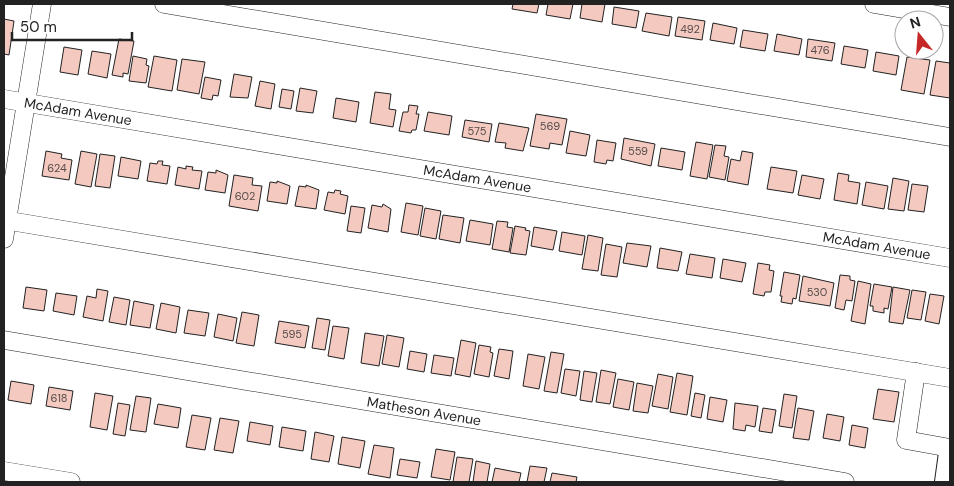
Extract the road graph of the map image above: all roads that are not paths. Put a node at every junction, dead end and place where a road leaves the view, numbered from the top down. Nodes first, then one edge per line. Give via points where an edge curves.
1 (42, 4) edge
2 (164, 4) edge
3 (874, 4) edge
4 (950, 17) edge
5 (4, 99) edge
6 (25, 102) junction
7 (950, 137) edge
8 (5, 220) edge
9 (4, 239) edge
10 (950, 258) edge
11 (4, 340) edge
12 (916, 372) junction
13 (950, 378) edge
14 (950, 448) edge
15 (950, 453) edge
16 (4, 471) edge
17 (71, 482) edge
18 (845, 482) edge
19 (946, 482) edge

1 - 6 street
2 - 7 street
3 - 4 street
5 - 6 street, McAdam Avenue
6 - 8 street
6 - 10 street, McAdam Avenue
8 - 9 street
8 - 12 street
11 - 18 street, Matheson Avenue
12 - 13 street
12 - 14 street via 906,440
15 - 19 main road
16 - 17 street

